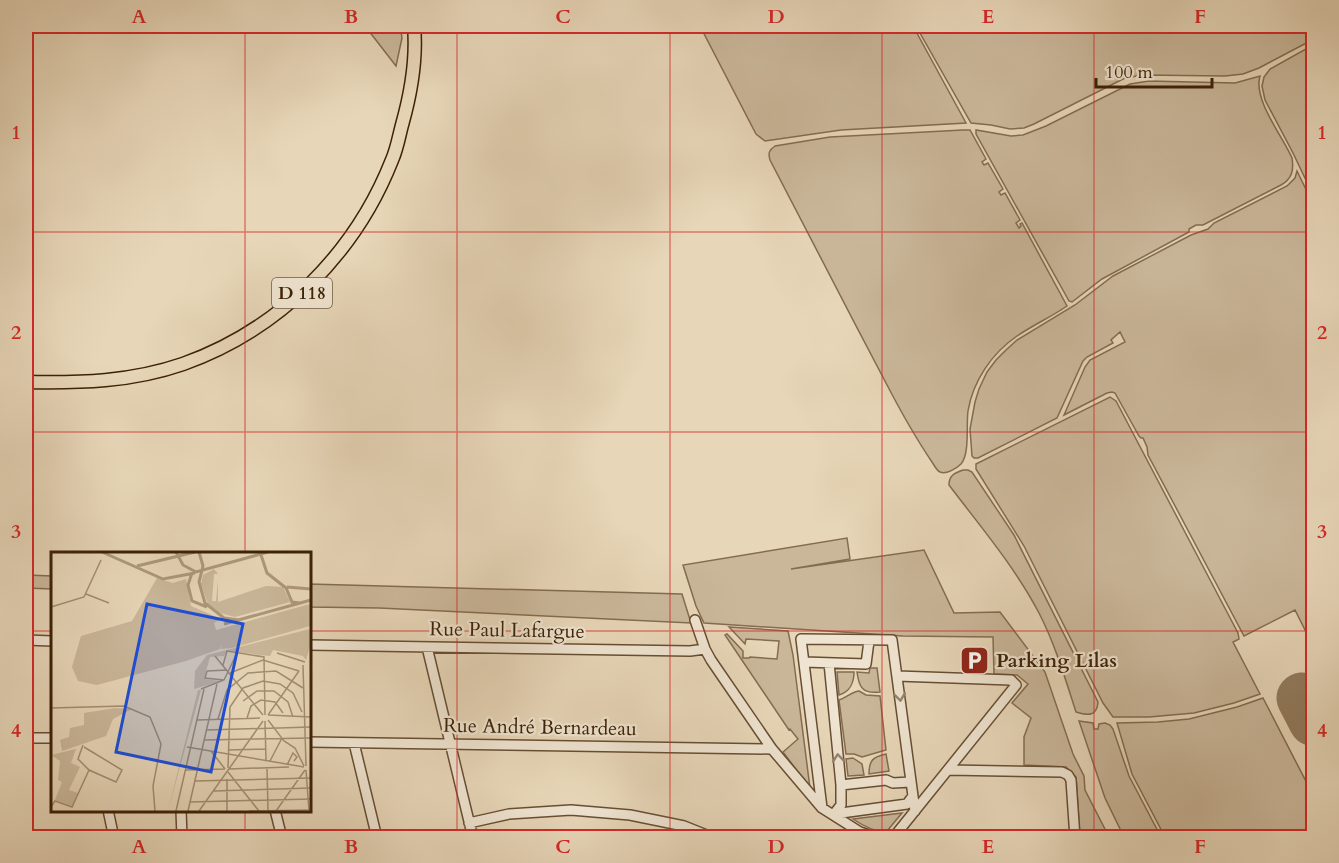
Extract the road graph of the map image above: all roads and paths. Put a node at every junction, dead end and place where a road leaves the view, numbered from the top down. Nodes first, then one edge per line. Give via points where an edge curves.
1 (414, 26) edge
2 (26, 382) edge
3 (695, 620) dead end
4 (26, 640) edge
5 (51, 640) edge
6 (869, 641) junction
7 (310, 645) edge
8 (427, 646) junction
9 (705, 650) junction
10 (804, 662) junction
11 (829, 663) junction
12 (897, 676) junction
13 (26, 738) edge
14 (51, 738) edge
15 (310, 742) edge
16 (354, 743) junction
17 (451, 745) junction
18 (772, 749) junction
19 (948, 770) junction
20 (910, 782) junction
21 (841, 785) junction
22 (912, 797) junction
23 (822, 808) junction
24 (915, 811) junction
25 (108, 812) edge
26 (181, 812) edge
27 (276, 812) edge
28 (834, 814) junction
29 (470, 823) junction
30 (182, 826) junction
31 (114, 837) edge
32 (172, 837) edge
33 (182, 837) edge
34 (282, 837) edge
35 (377, 837) edge
36 (473, 837) edge
37 (714, 837) edge
38 (878, 837) edge
39 (893, 837) edge
40 (1075, 837) edge

1 - 2 main road, D 118 via 413,71 393,158 357,230 302,293 250,331 184,363 107,381
3 - 9 street
4 - 5 street
6 - 10 street via 801,639
6 - 11 street via 866,664
6 - 12 street via 892,640
7 - 8 street, Rue Paul Lafargue
8 - 9 street, Rue Paul Lafargue
8 - 17 street
9 - 18 street
10 - 11 street
10 - 23 street
21 -> 11 street
12 - 19 street via 1011,680 1016,686
12 -> 20 street
13 - 14 street
15 - 16 street, Rue André Bernardeau
16 - 17 street, Rue André Bernardeau
16 - 35 street
17 - 18 street, Rue André Bernardeau
17 - 29 street
18 - 23 street
19 - 24 street
19 - 40 street via 1068,775
20 - 21 street via 886,780
20 - 22 street
21 - 28 street via 841,805
22 - 24 street
22 - 28 street via 907,804
23 - 28 street
24 - 39 street
25 - 31 street
26 - 30 street
27 - 34 street
28 - 38 street via 860,832
29 - 36 street
29 - 37 street via 509,814 571,810 630,815 684,826
30 - 32 street
30 - 33 street

